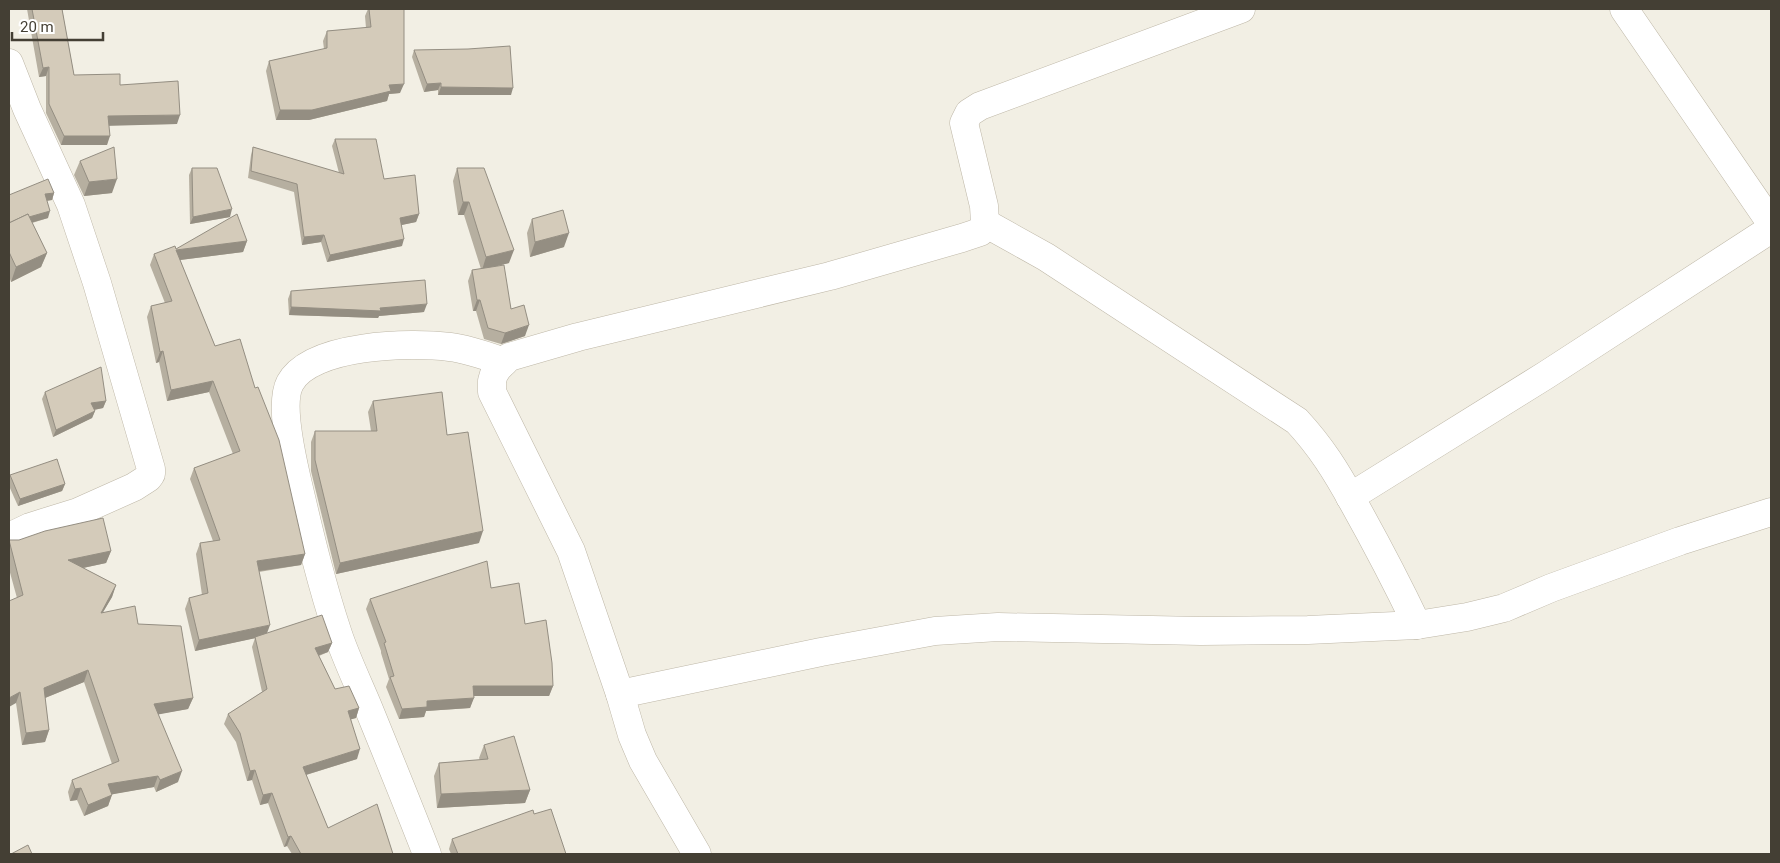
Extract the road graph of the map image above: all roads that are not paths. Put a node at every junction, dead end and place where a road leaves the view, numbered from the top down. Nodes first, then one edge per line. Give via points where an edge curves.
1 (1242, 9) edge
2 (1624, 9) edge
3 (9, 63) edge
4 (985, 222) junction
5 (1771, 223) edge
6 (1771, 229) edge
7 (504, 362) junction
8 (1350, 497) junction
9 (1771, 512) edge
10 (9, 537) edge
11 (1417, 625) junction
12 (620, 694) junction
13 (427, 854) edge
14 (697, 854) edge

1 - 4 street via 980,106 969,113 964,123
2 - 5 street
3 - 10 street via 71,205 97,283 151,474 134,487 78,512
4 - 7 street via 980,232 962,238 830,276 578,337 509,357
4 - 8 street via 1046,257 1297,421 1321,448
6 - 8 street
7 - 12 street via 494,374 492,392 571,551
7 - 13 street via 451,347 422,345 341,352 311,364 298,374 290,384 286,401 290,446 317,566 338,635
8 - 11 street via 1376,541
9 - 11 street via 1680,540 1504,608
11 - 12 street via 1299,630 998,627 935,631
12 - 14 street via 643,761

